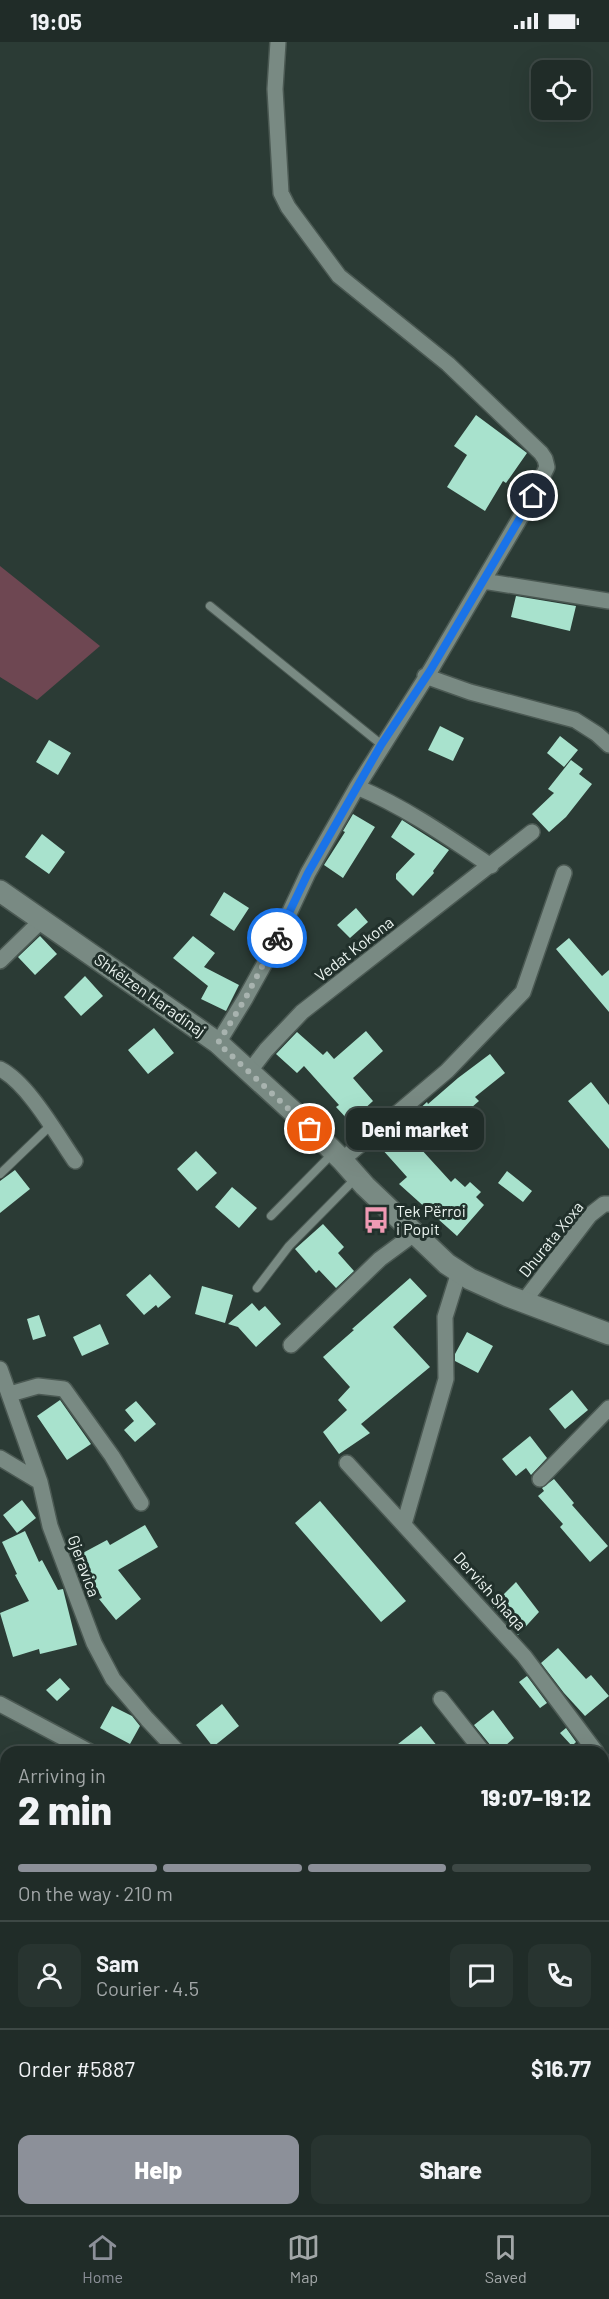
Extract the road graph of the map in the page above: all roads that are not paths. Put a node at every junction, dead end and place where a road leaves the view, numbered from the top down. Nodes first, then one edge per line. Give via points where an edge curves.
1 (278, 42) edge
2 (483, 581) junction
3 (609, 600) edge
4 (210, 606) dead end
5 (425, 676) junction
6 (381, 745) junction
7 (609, 745) edge
8 (357, 787) junction
9 (532, 832) dead end
10 (491, 866) junction
11 (564, 873) dead end
12 (0, 891) edge
13 (42, 920) junction
14 (0, 961) edge
15 (218, 1043) junction
16 (0, 1068) edge
17 (249, 1072) junction
18 (51, 1125) junction
19 (338, 1156) junction
20 (75, 1161) dead end
21 (0, 1174) edge
22 (357, 1177) junction
23 (609, 1204) edge
24 (271, 1216) dead end
25 (414, 1234) junction
26 (459, 1272) junction
27 (257, 1288) dead end
28 (524, 1301) junction
29 (609, 1334) edge
30 (291, 1345) dead end
31 (0, 1369) edge
32 (10, 1395) junction
33 (609, 1408) edge
34 (0, 1458) edge
35 (347, 1463) dead end
36 (540, 1479) dead end
37 (40, 1482) junction
38 (141, 1503) dead end
39 (404, 1524) junction
40 (441, 1699) dead end
41 (0, 1704) edge
42 (79, 1746) edge
43 (172, 1746) edge
44 (478, 1746) edge
45 (592, 1746) edge

1 - 2 street via 275,89 281,193 288,207 339,276 448,364 545,459 547,467 541,481
2 - 3 street
2 - 5 street
4 - 6 lane
5 - 6 street
5 - 7 street via 575,720
6 - 8 street
8 - 10 street via 453,839
8 - 15 street via 308,873 271,952
9 - 10 street, Vedat Kokona
10 - 17 street, Vedat Kokona via 302,1012
11 - 19 street via 523,992 447,1071
12 - 13 street, Shkëlzen Haradinaj
13 - 14 street
13 - 15 street, Shkëlzen Haradinaj
15 - 17 street, Shkëlzen Haradinaj
16 - 18 street via 31,1097
17 - 19 street, Shkëlzen Haradinaj
18 - 20 street
18 - 21 lane
19 - 22 street, Shkëlzen Haradinaj
19 - 24 lane
22 - 25 street, Shkëlzen Haradinaj
22 - 27 lane via 289,1246
23 - 28 street, Dhurata Xoxa via 590,1215
25 - 26 street, Shkëlzen Haradinaj
25 - 30 street via 380,1259
26 - 28 street, Shkëlzen Haradinaj
26 - 39 street via 445,1317 446,1379
28 - 29 street, Shkëlzen Haradinaj
31 - 32 street, Gjeravica
32 - 37 street, Gjeravica
32 - 38 street via 38,1386 64,1389
33 - 36 street
34 - 37 street
35 - 39 street, Dervish Shaqa
37 - 43 street, Gjeravica via 50,1526 93,1643 113,1679
39 - 45 street, Dervish Shaqa via 524,1656
40 - 44 street
41 - 42 street

